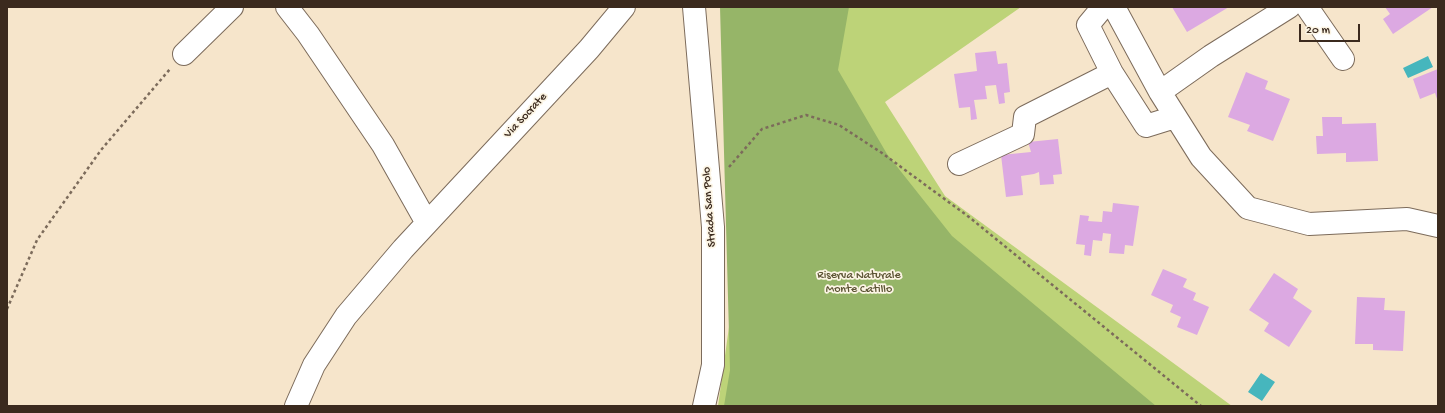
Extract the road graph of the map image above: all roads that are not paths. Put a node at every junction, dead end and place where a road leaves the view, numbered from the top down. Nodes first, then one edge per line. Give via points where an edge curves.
1 (232, 7) edge
2 (287, 7) edge
3 (624, 7) edge
4 (694, 7) edge
5 (1103, 7) edge
6 (1114, 7) edge
7 (1289, 7) edge
8 (1306, 7) edge
9 (184, 54) road end
10 (1343, 59) dead end
11 (1112, 73) junction
12 (1160, 92) junction
13 (1175, 117) junction
14 (959, 164) dead end
15 (427, 223) junction
16 (1438, 226) edge
17 (296, 406) edge
18 (704, 406) edge

1 - 9 street
2 - 15 street via 383,145
3 - 15 street, Via Socrate via 589,49
4 - 18 street, Strada San Polo via 713,227 713,364
5 - 11 street via 1088,25
6 - 12 street
7 - 12 street via 1211,56
8 - 10 street
11 - 13 street via 1146,126
11 - 14 street via 1025,117 1023,134
12 - 13 street
13 - 16 street via 1201,157 1248,208 1308,224 1407,219
15 - 17 street, Via Socrate via 346,316 314,365

